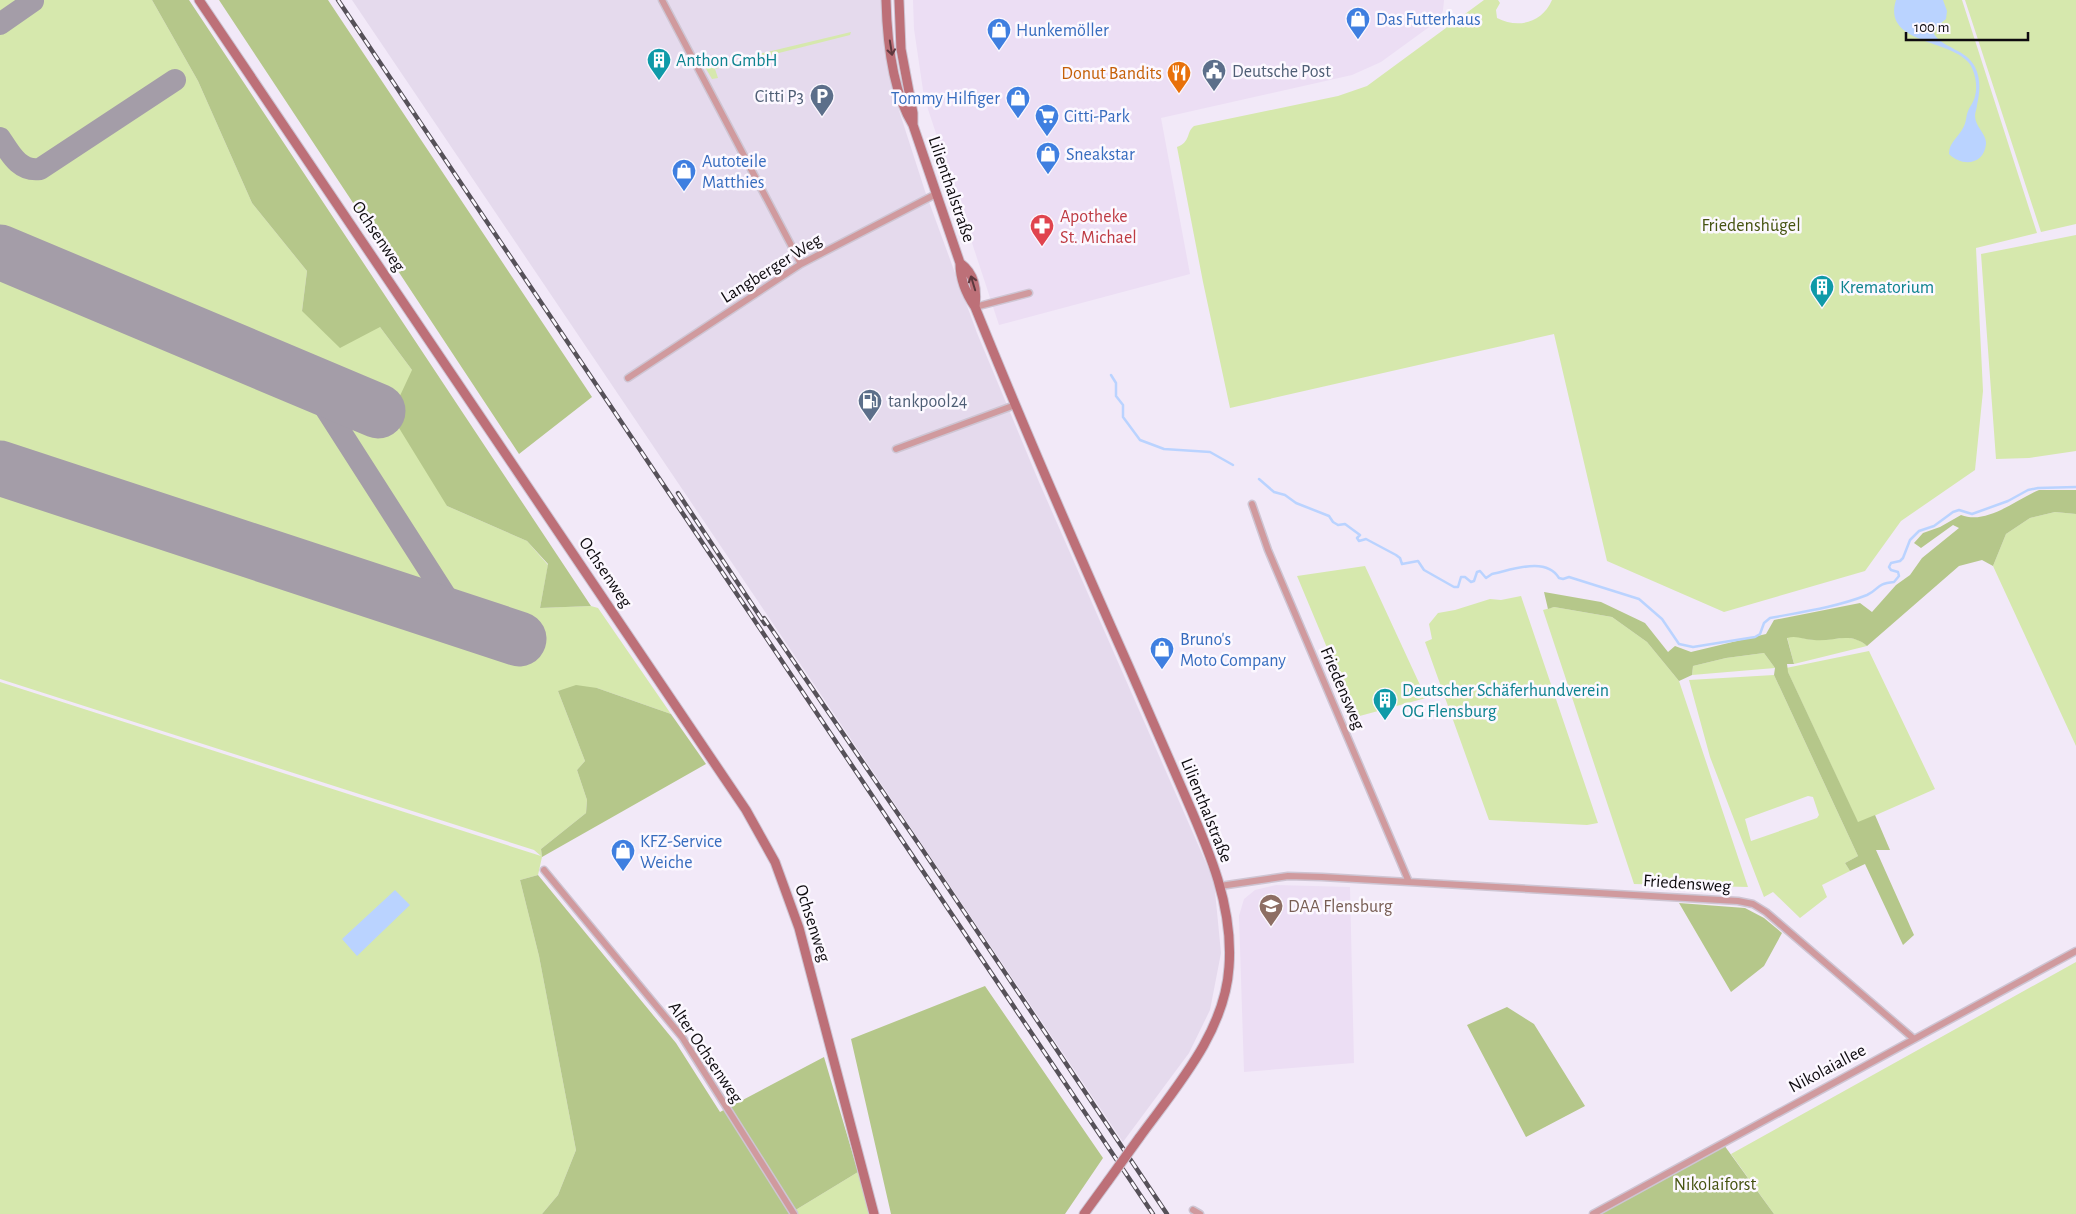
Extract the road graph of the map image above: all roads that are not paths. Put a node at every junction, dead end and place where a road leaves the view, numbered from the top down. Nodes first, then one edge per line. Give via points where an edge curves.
1 (200, 0) edge
2 (662, 0) edge
3 (886, 0) edge
4 (898, 1) edge
5 (913, 125) junction
6 (936, 194) junction
7 (801, 264) junction
8 (1029, 293) dead end
9 (975, 307) junction
10 (628, 378) dead end
11 (1015, 405) junction
12 (896, 449) dead end
13 (1252, 504) dead end
14 (544, 870) dead end
15 (1409, 882) junction
16 (1220, 886) junction
17 (2076, 951) edge
18 (1914, 1039) junction
19 (1193, 1210) dead end
20 (794, 1214) edge
21 (874, 1214) edge
22 (1084, 1214) edge
23 (1200, 1214) edge
24 (1593, 1214) edge

1 - 21 street, Ochsenweg via 751,818 775,862 799,928
2 - 7 street
3 -> 5 street, Lilienthalstraße via 894,69 906,114
4 - 5 street, Lilienthalstraße via 901,49
5 - 6 street, Lilienthalstraße
6 - 7 street, Langberger Weg
6 - 9 street, Lilienthalstraße via 960,263 969,270 977,294
7 - 10 street, Langberger Weg
8 - 9 street
9 - 11 street, Lilienthalstraße
11 - 12 street
11 - 16 street, Lilienthalstraße via 1193,815
13 - 15 street, Friedensweg via 1268,550
14 - 20 street, Alter Ochsenweg via 682,1037
15 - 16 street, Friedensweg via 1288,876
15 - 18 street, Friedensweg via 1753,904 1774,918
16 - 22 street, Lilienthalstraße, bridge via 1230,938 1229,969 1210,1034 1191,1066
17 - 18 street, Nikolaiallee
18 - 24 street, Nikolaiallee
19 - 23 street

